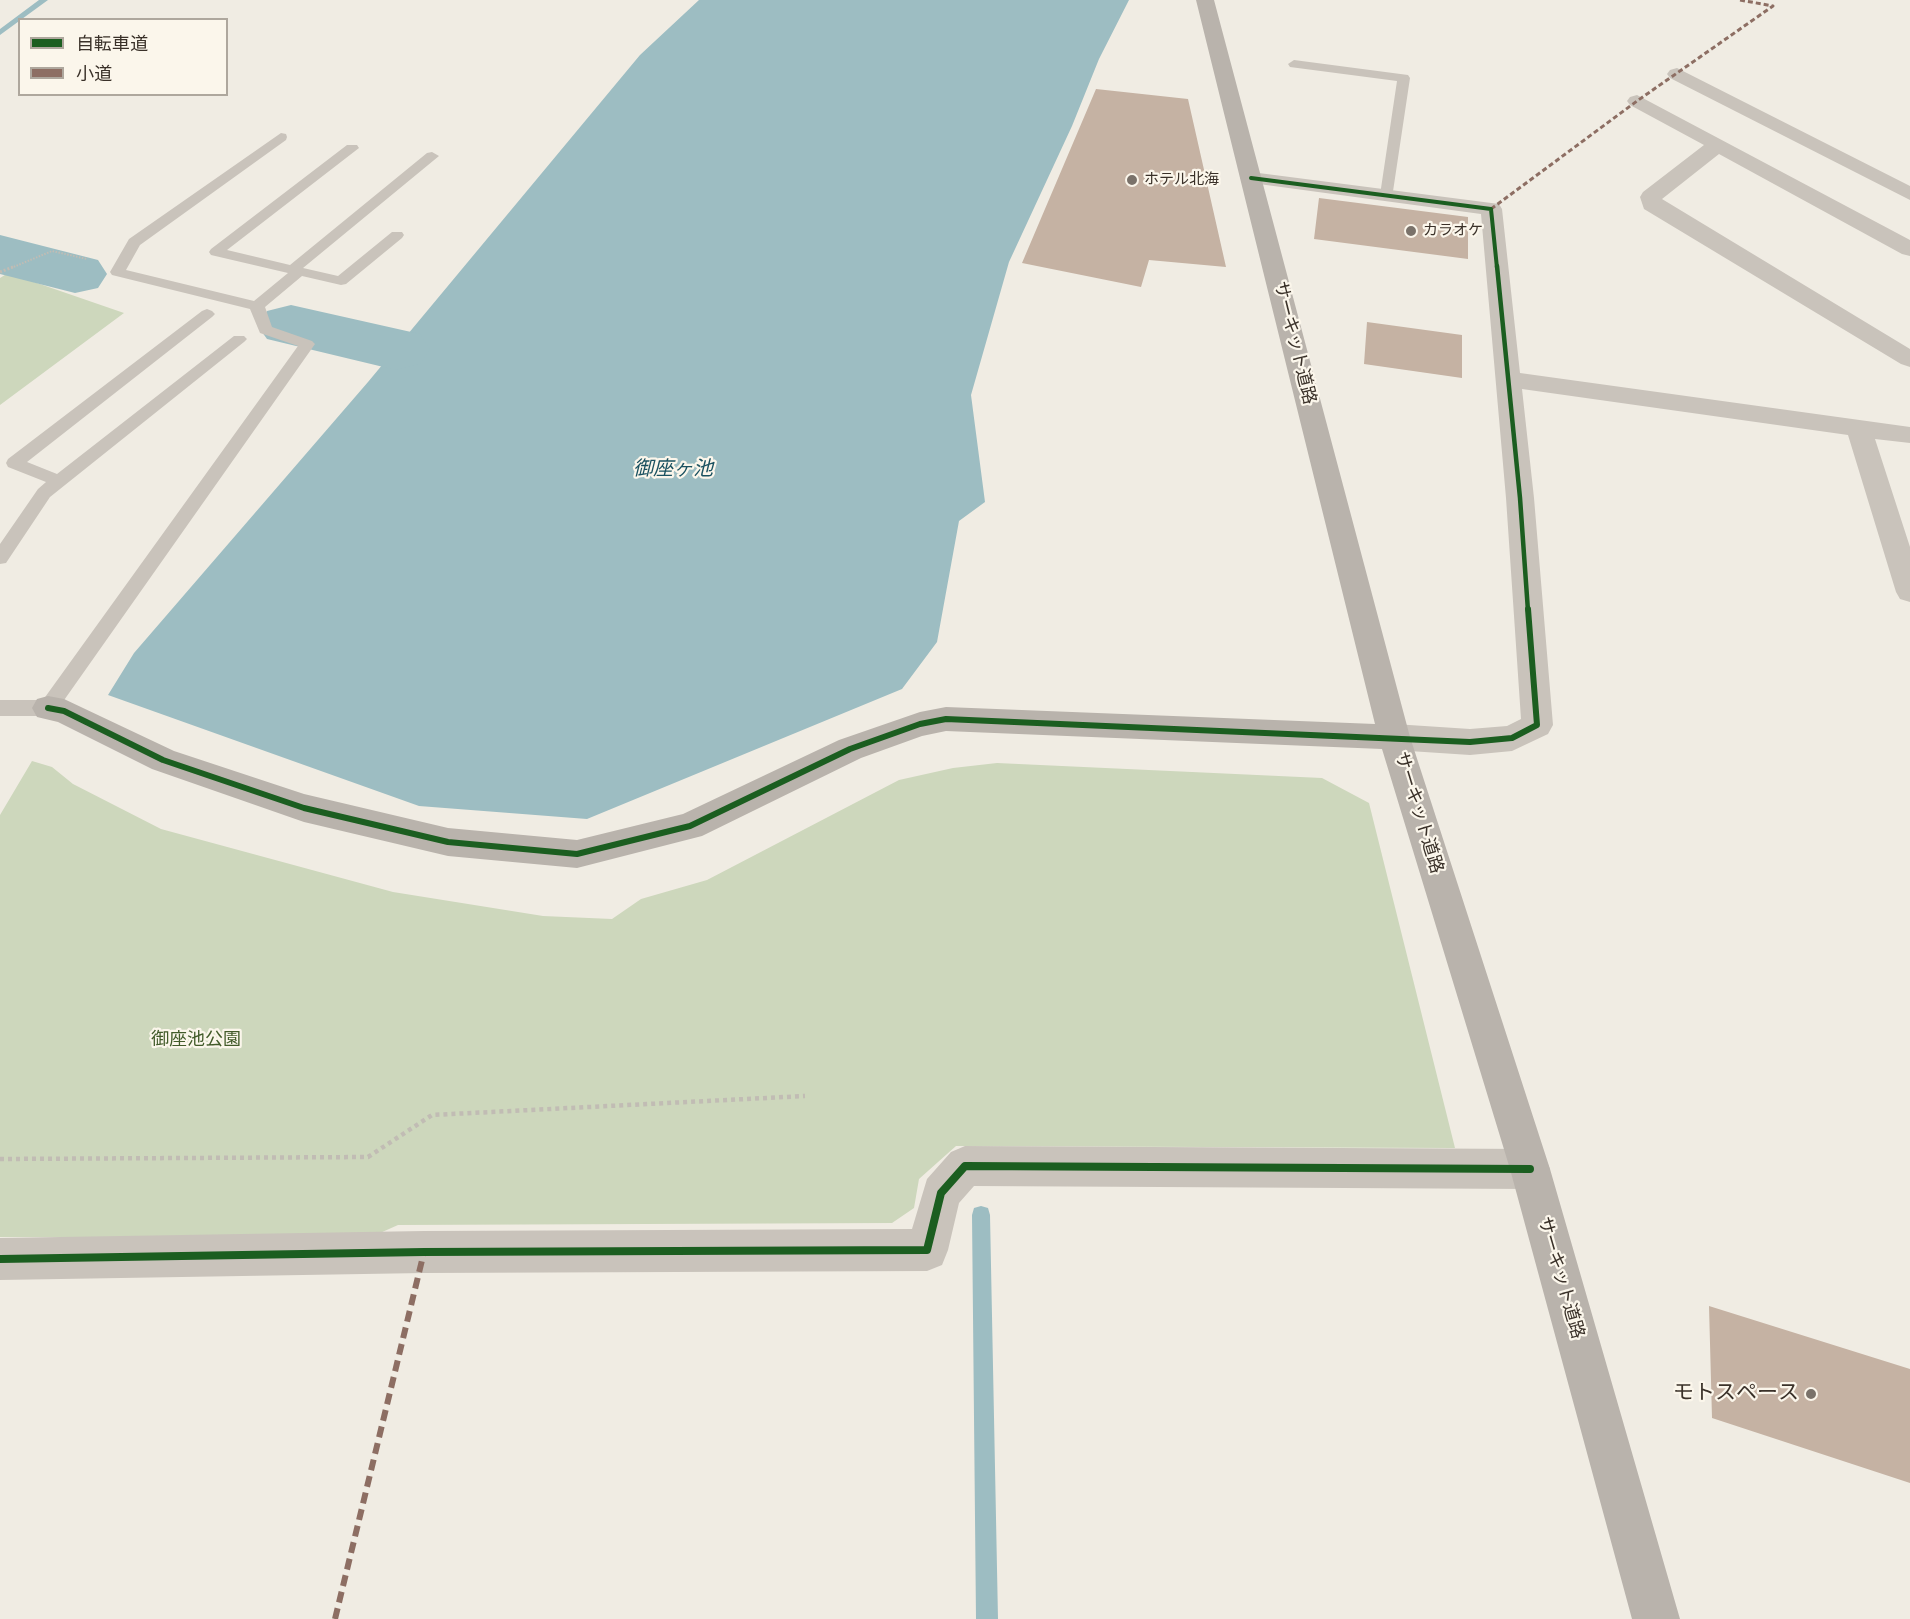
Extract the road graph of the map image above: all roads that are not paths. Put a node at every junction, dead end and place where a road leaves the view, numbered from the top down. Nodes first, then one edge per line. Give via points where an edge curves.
1 (1205, 0) edge
2 (1294, 64) dead end
3 (1677, 74) dead end
4 (1637, 101) dead end
5 (281, 137) dead end
6 (1717, 145) junction
7 (352, 148) dead end
8 (432, 156) dead end
9 (1251, 178) junction
10 (1387, 195) junction
11 (1910, 195) edge
12 (397, 235) dead end
13 (1910, 249) edge
14 (295, 271) junction
15 (257, 306) junction
16 (207, 314) dead end
17 (239, 339) dead end
18 (1910, 359) edge
19 (1508, 379) junction
20 (1859, 428) junction
21 (1910, 435) edge
22 (59, 481) junction
23 (0, 558) edge
24 (1910, 592) edge
25 (0, 708) edge
26 (48, 708) junction
27 (1394, 737) junction
28 (1530, 1169) junction
29 (0, 1259) edge
30 (1656, 1619) edge

1 - 9 street, サーキット道路
2 - 10 lane via 1404,78
3 - 11 street
4 - 6 street
5 - 15 lane via 134,242 117,272
6 - 13 street
6 - 18 street via 1651,197 1652,204
7 - 14 lane via 216,252
8 - 14 lane
9 - 10 street
9 - 27 street, サーキット道路
10 - 19 street via 1491,209
12 - 14 lane via 341,281
14 - 15 lane
15 - 26 lane via 265,330 307,344
16 - 22 lane via 14,463
17 - 22 lane
19 - 20 street
19 - 27 street via 1537,725 1512,738 1470,742
20 - 21 street
20 - 24 street
22 - 23 lane via 44,493
25 - 26 lane
26 - 27 street via 64,711 163,760 304,808 448,842 577,854 690,826 850,749 946,719
27 - 28 street, サーキット道路
28 - 29 street via 965,1166 941,1193 927,1250
28 - 30 street, サーキット道路

